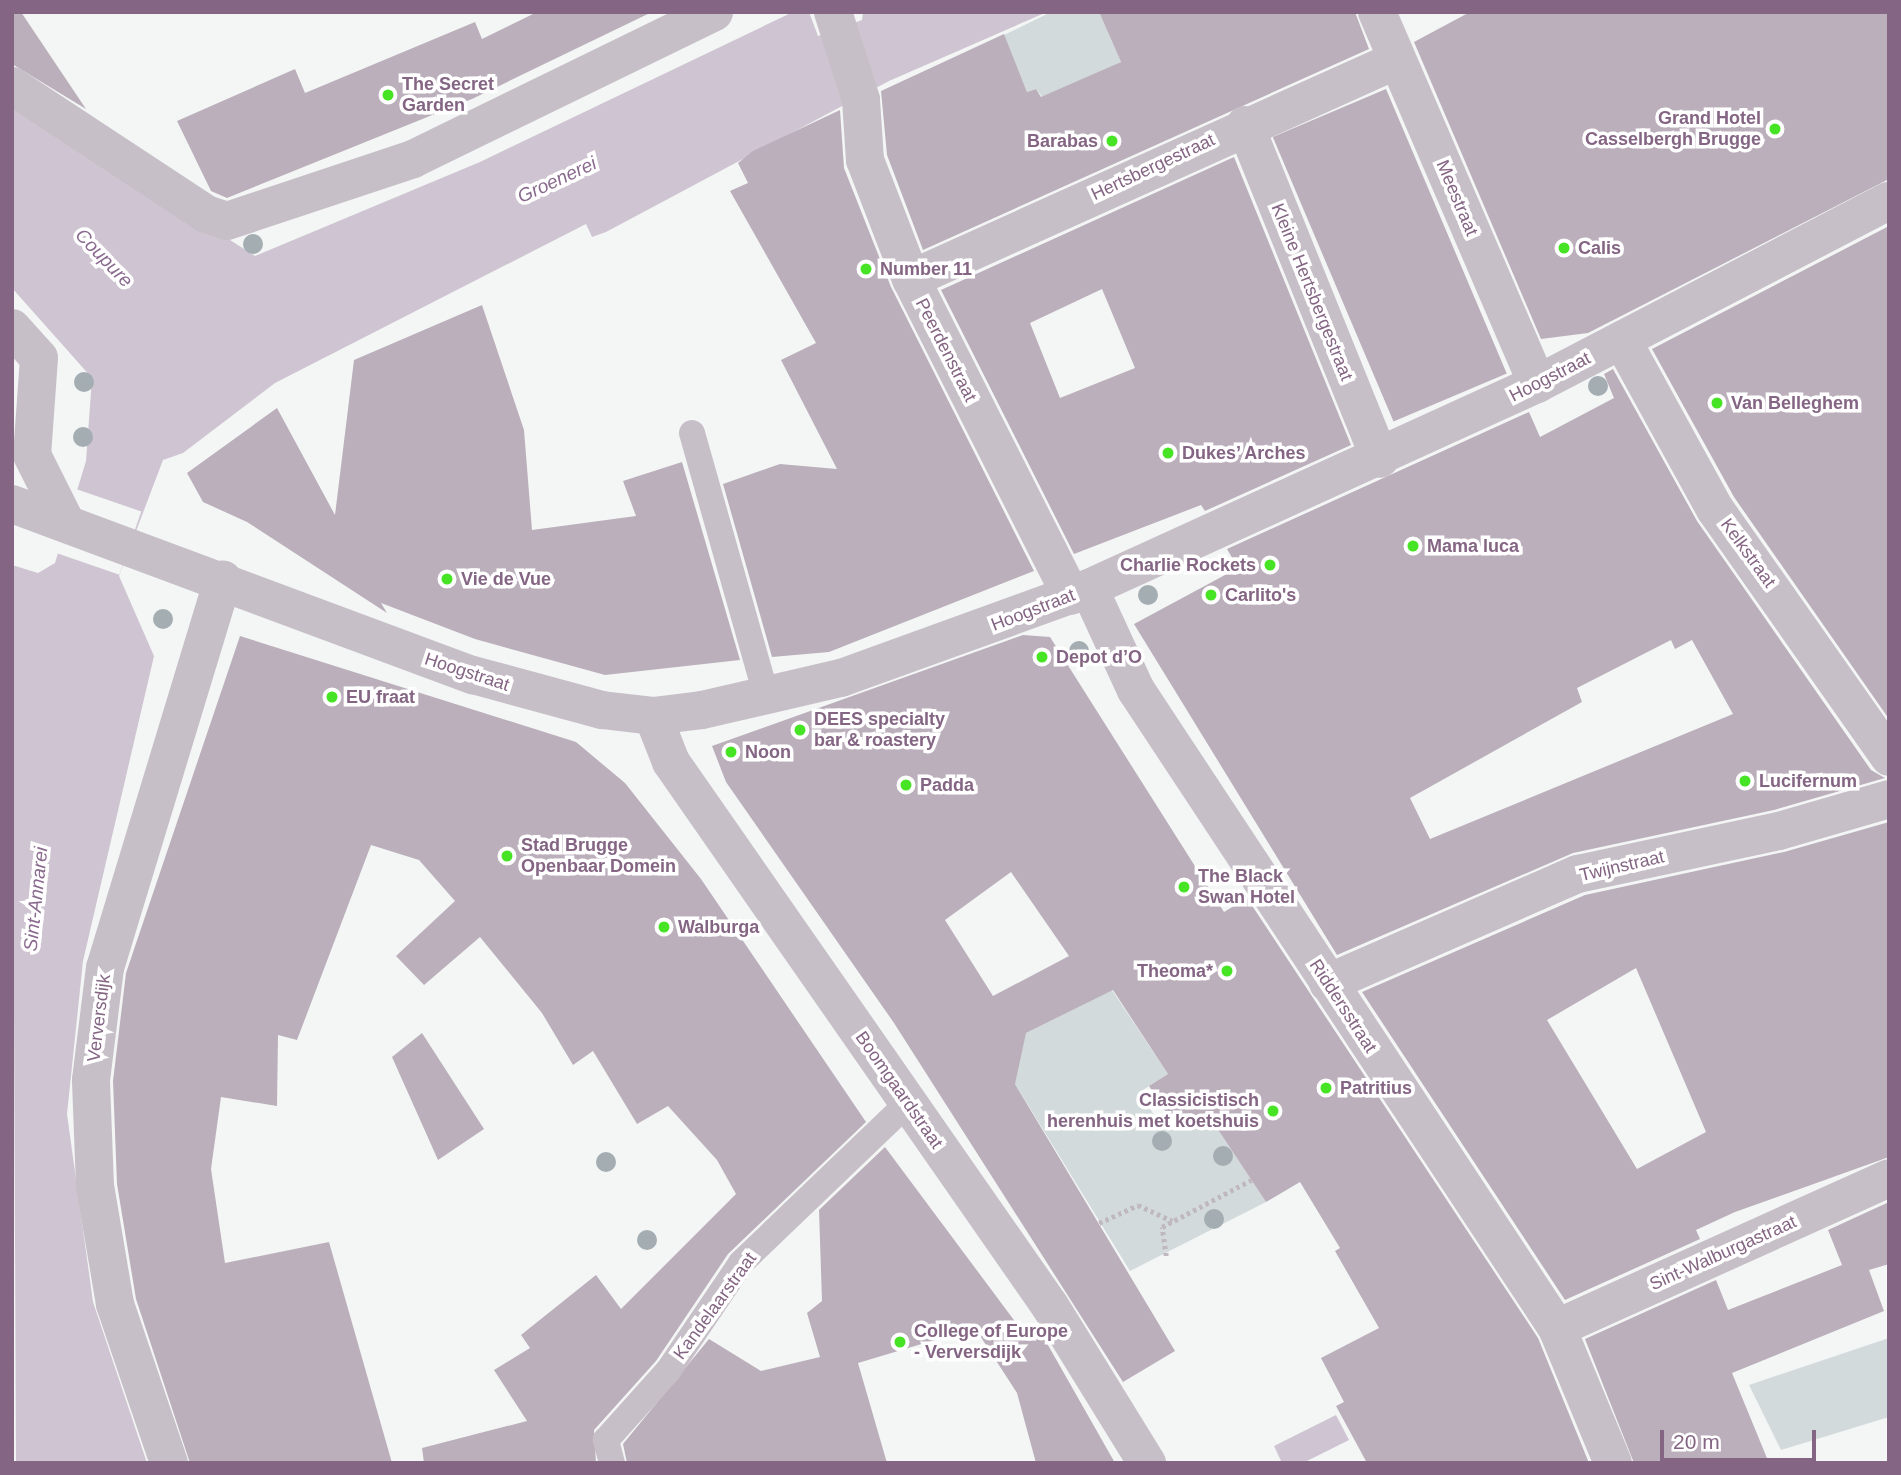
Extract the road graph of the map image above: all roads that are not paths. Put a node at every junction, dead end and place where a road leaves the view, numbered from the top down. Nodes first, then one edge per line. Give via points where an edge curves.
1 (714, 12) edge
2 (833, 12) edge
3 (1377, 12) edge
4 (1397, 60) junction
5 (12, 86) edge
6 (1245, 125) junction
7 (1889, 201) edge
8 (911, 279) junction
9 (12, 328) edge
10 (1622, 340) junction
11 (1537, 384) junction
12 (692, 433) dead end
13 (1380, 458) junction
14 (12, 504) edge
15 (65, 521) junction
16 (223, 580) junction
17 (1080, 592) junction
18 (766, 695) junction
19 (653, 716) junction
20 (1889, 757) edge
21 (1889, 799) edge
22 (1328, 983) junction
23 (908, 1104) junction
24 (1889, 1178) edge
25 (1558, 1328) junction
26 (169, 1463) edge
27 (612, 1463) edge
28 (1147, 1463) edge
29 (1613, 1463) edge

1 - 5 street via 413,159 227,221 206,214
2 - 8 street, Peerdenstraat via 862,100 865,160
3 - 4 street, Meestraat
4 - 6 street, Hertsbergestraat
4 - 11 street, Meestraat
6 - 8 street, Hertsbergestraat
6 - 13 street, Kleine Hertsbergestraat
7 - 10 street, Hoogstraat
8 - 17 street, Peerdenstraat
9 - 15 street via 39,358 32,455
10 - 11 street, Hoogstraat
10 - 20 street, Kelkstraat via 1715,509
11 - 13 street, Hoogstraat
12 - 18 lane
13 - 17 street, Hoogstraat
14 - 15 street, Hoogstraat
15 - 16 street, Hoogstraat
16 - 19 street, Hoogstraat via 473,675 602,710
16 - 26 street, Verversdijk via 105,968 91,1080 95,1186 115,1304
17 - 18 street, Hoogstraat via 866,669
17 - 22 street, Riddersstraat via 1136,690
18 - 19 street, Hoogstraat
19 - 23 street, Boomgaardstraat via 671,761
21 - 22 street, Twijnstraat via 1779,831 1578,874
22 - 25 street, Riddersstraat
23 - 27 lane, Kandelaarstraat via 741,1264 667,1371 606,1440
23 - 28 street, Boomgaardstraat via 1093,1369
24 - 25 street, Sint-Walburgastraat
25 - 29 street, Riddersstraat

